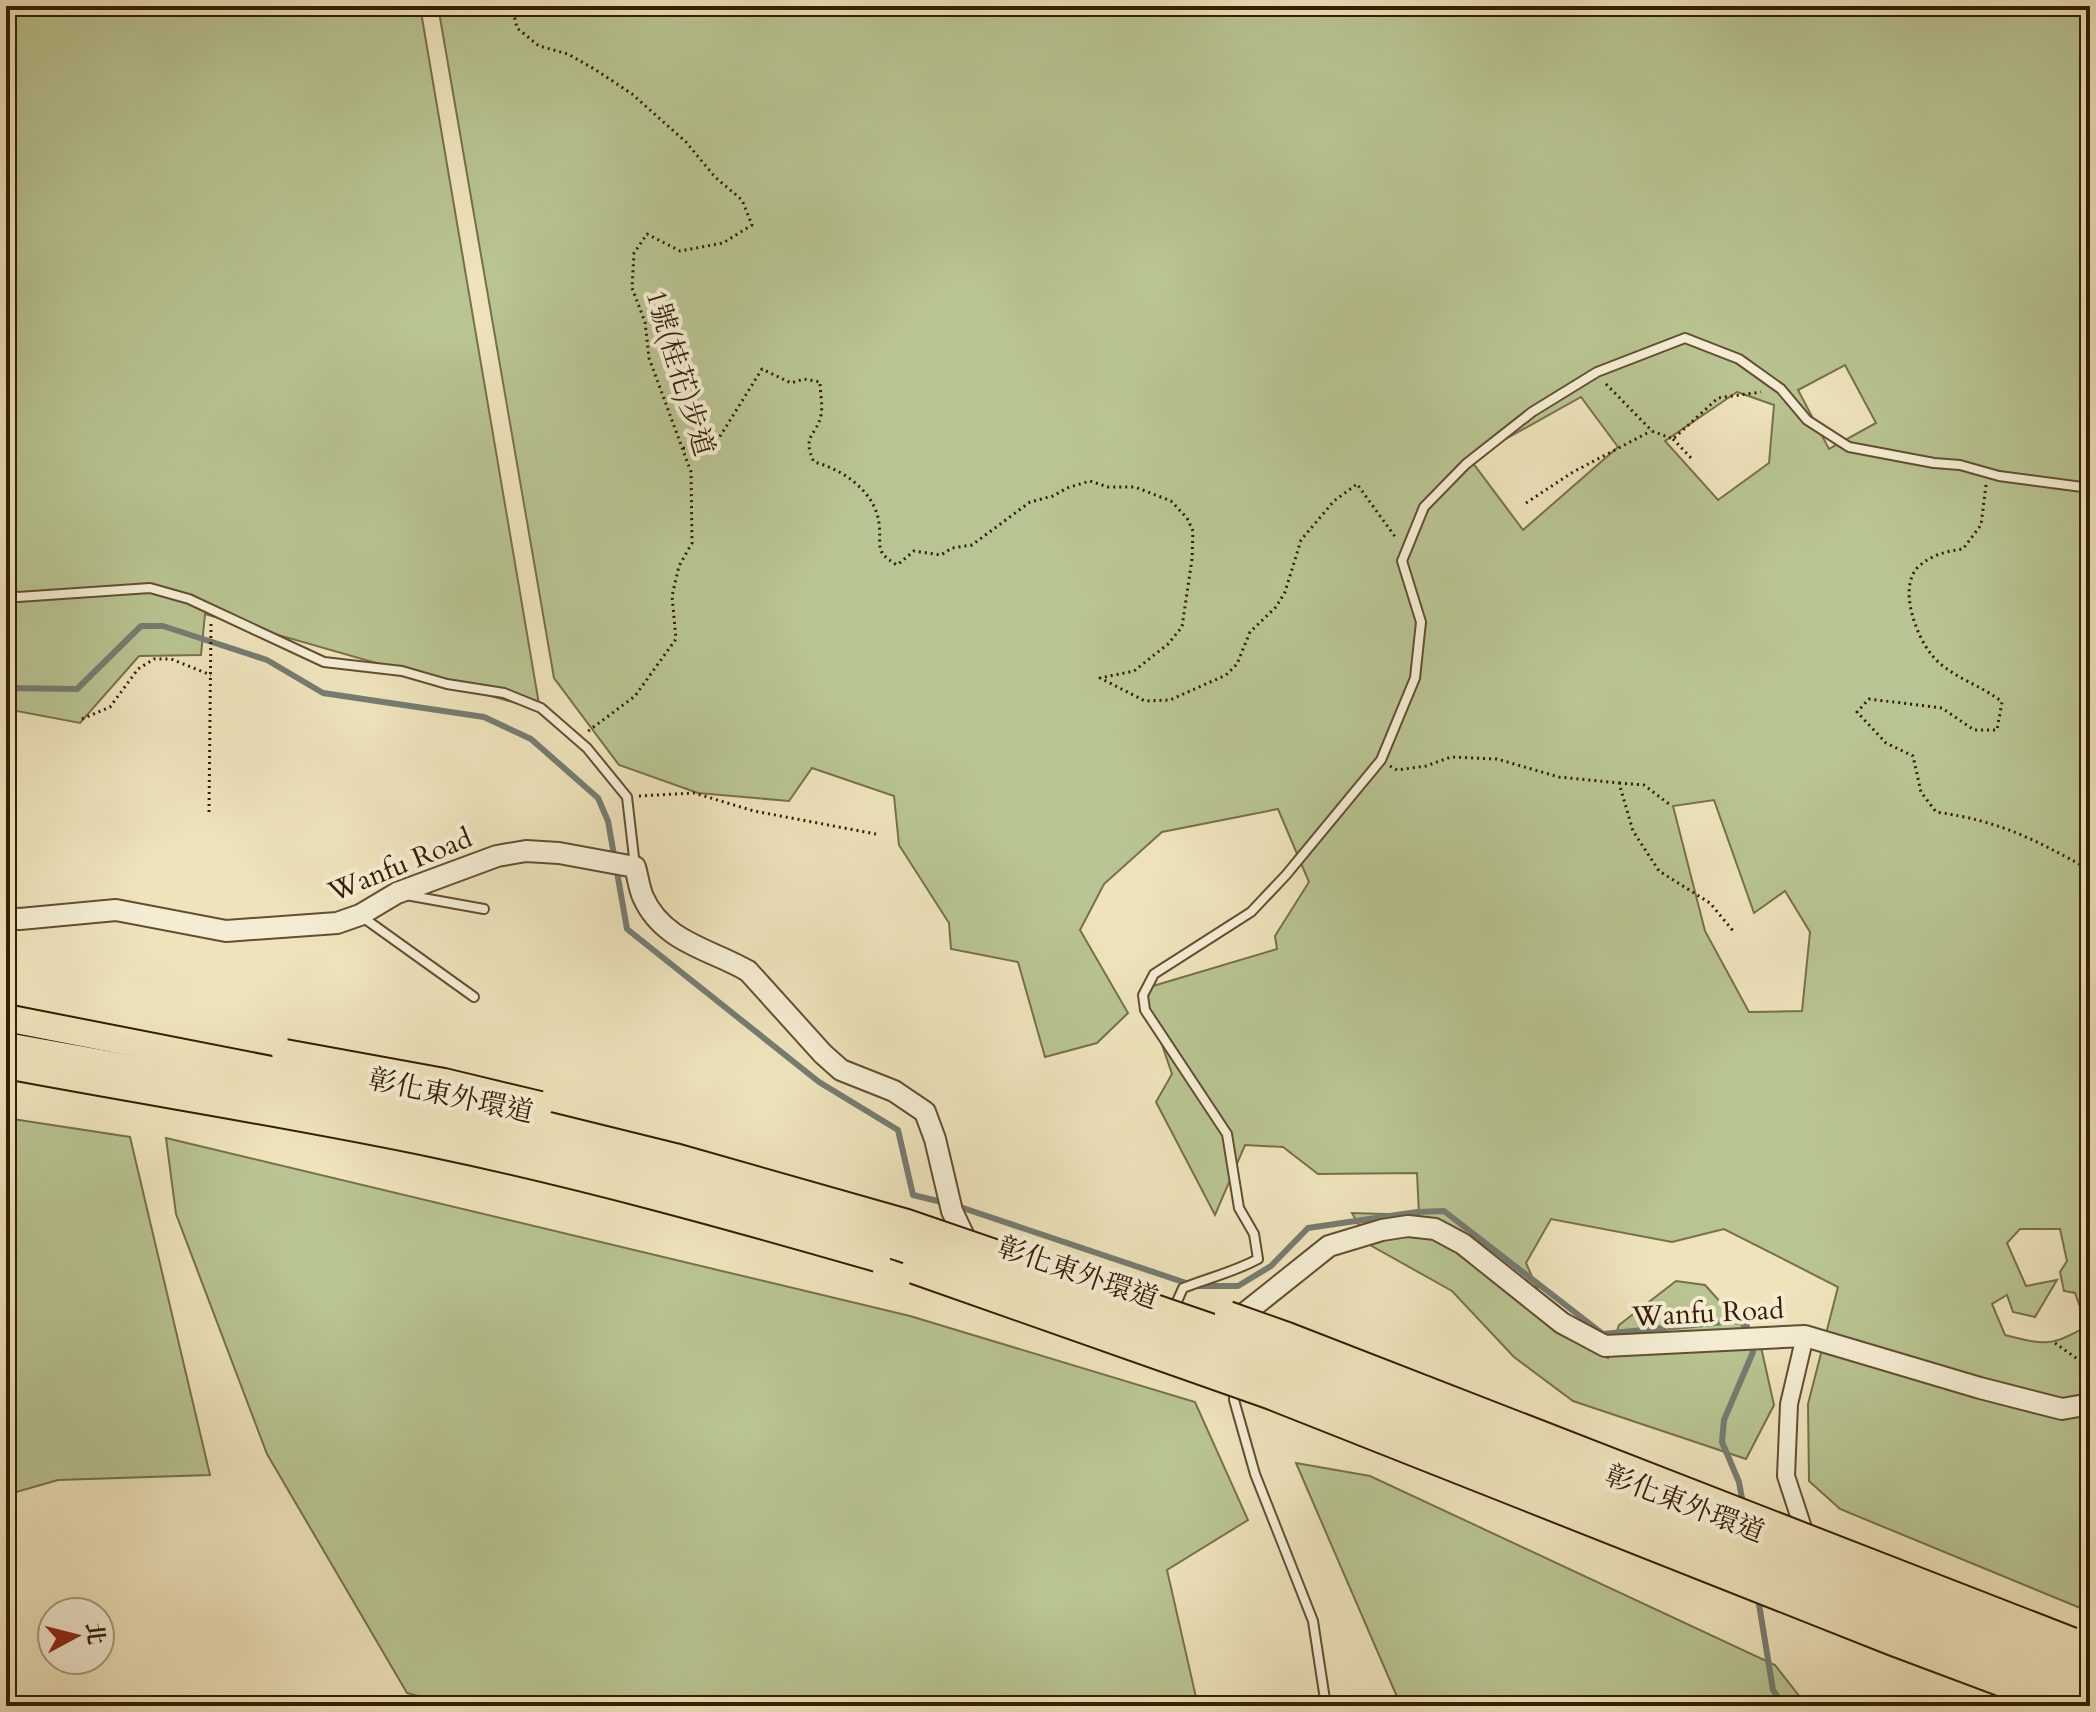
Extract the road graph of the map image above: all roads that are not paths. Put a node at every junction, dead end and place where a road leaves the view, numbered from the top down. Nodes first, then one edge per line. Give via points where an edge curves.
1 (2090, 488) edge
2 (6, 594) edge
3 (635, 867) junction
4 (397, 893) junction
5 (484, 909) dead end
6 (360, 915) junction
7 (6, 918) edge
8 (474, 997) dead end
9 (6, 1003) edge
10 (6, 1018) edge
11 (6, 1046) edge
12 (6, 1065) edge
13 (944, 1185) junction
14 (1175, 1306) junction
15 (1235, 1321) junction
16 (1805, 1336) junction
17 (2090, 1404) edge
18 (2090, 1648) edge
19 (2018, 1661) dead end
20 (2090, 1665) edge
21 (2090, 1692) edge
22 (2090, 1702) edge
23 (1326, 1706) edge
24 (2007, 1706) edge
25 (2064, 1706) edge

1 - 14 lane via 1849,447 1807,420 1781,389 1739,359 1685,338 1597,372 1532,412 1443,486 1424,507 1402,561 1421,622 1415,678 1381,760 1251,912 1154,974 1143,995 1145,1010 1227,1134 1239,1208 1254,1234 1258,1259 1183,1288
2 - 3 lane via 150,588 189,599 324,662 402,671 504,693 541,708 587,748 627,797
3 - 4 street, Wanfu Road via 526,851 497,856
3 - 13 street via 643,898 661,925 686,943 748,971 841,1070 894,1091 925,1112
4 - 5 lane
4 - 6 street, Wanfu Road
6 - 7 street, Wanfu Road via 337,923 226,931 116,910
6 - 8 lane
9 - 18 main road, bridge via 444,1082 679,1140 912,1206 1290,1337
10 - 20 main road, 彰化東外環道, bridge via 521,1119 907,1223 1225,1332 1896,1596
11 - 21 main road, 彰化東外環道, bridge via 435,1123 667,1179 869,1237 1198,1348
12 - 25 main road, bridge via 513,1160 896,1263 1269,1395
13 - 14 street via 966,1231 978,1239
13 - 15 street via 969,1247 1002,1267 1176,1327
14 - 15 street
15 - 16 street, Wanfu Road via 1329,1246 1408,1226 1435,1229 1463,1244 1562,1323 1605,1346
15 - 23 lane via 1234,1400 1255,1474 1313,1621
16 - 17 street via 2062,1409
16 - 22 street, Wanfu Road via 1789,1404 1786,1476 1807,1540 1837,1567 2062,1665
19 - 24 lane

